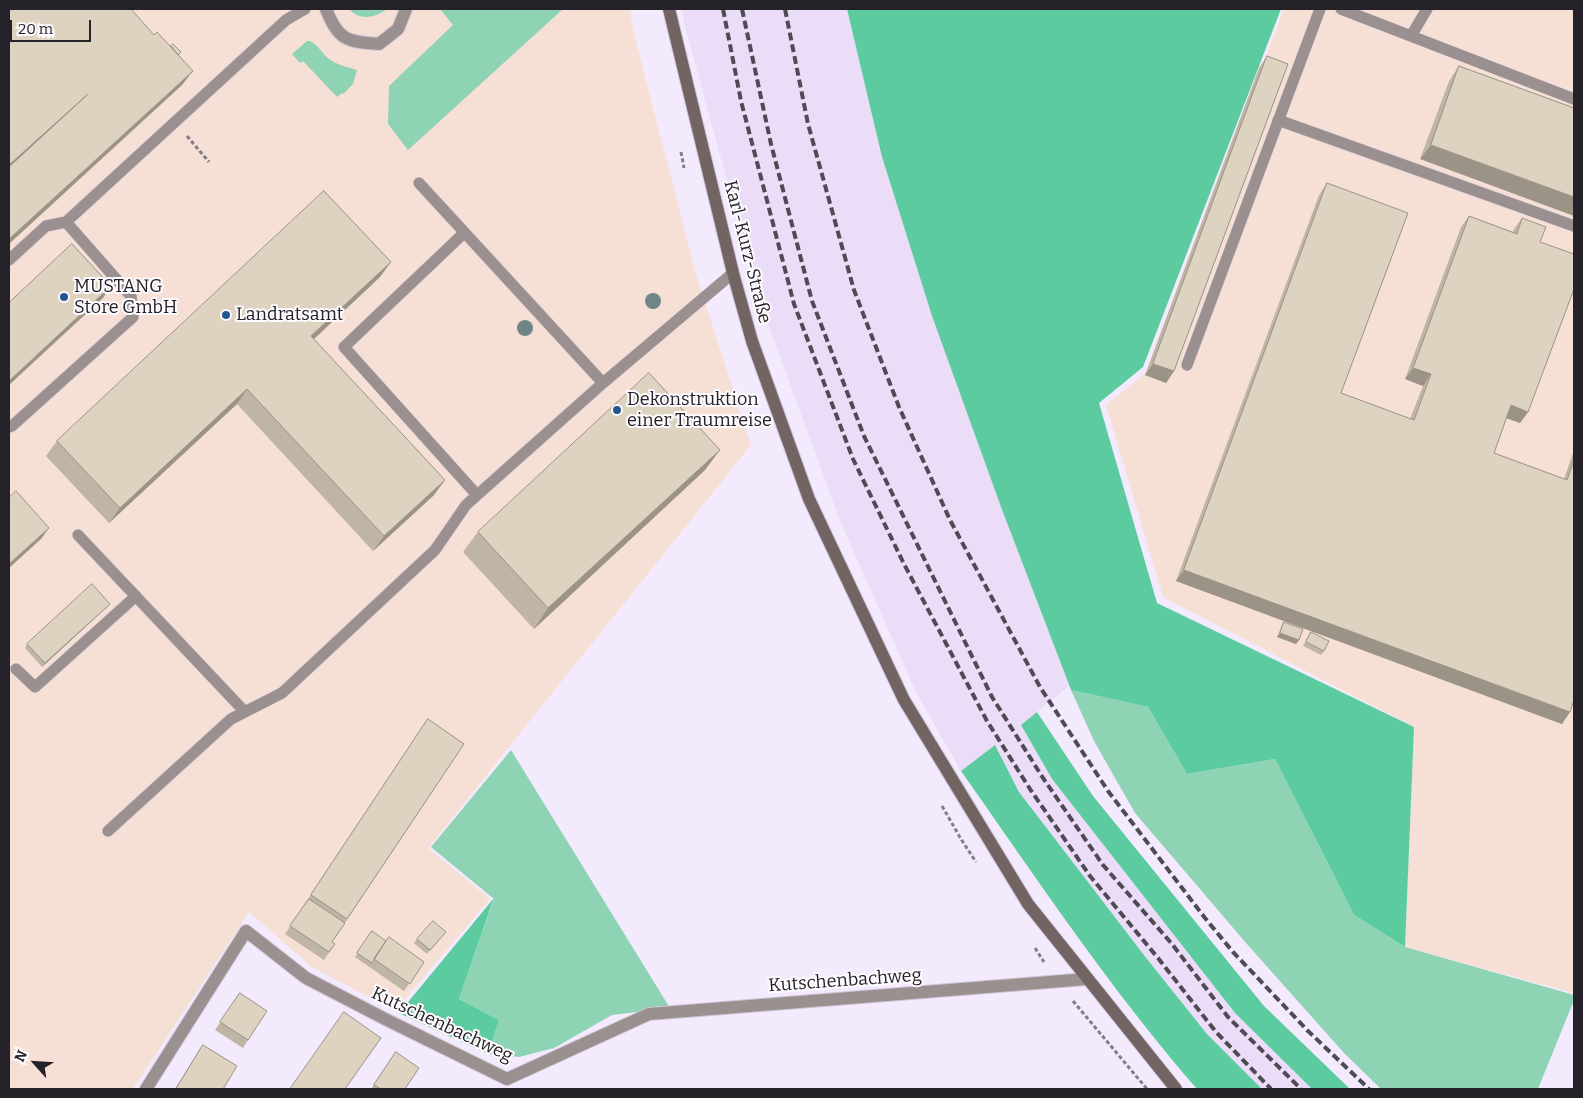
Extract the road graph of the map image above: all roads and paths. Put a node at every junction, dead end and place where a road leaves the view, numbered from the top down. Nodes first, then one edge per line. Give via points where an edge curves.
1 (305, 9) edge
2 (326, 9) edge
3 (406, 9) edge
4 (669, 9) edge
5 (1320, 9) edge
6 (1341, 9) edge
7 (1427, 9) edge
8 (1411, 36) junction
9 (1574, 98) edge
10 (1278, 120) junction
11 (202, 154) dead end
12 (209, 162) dead end
13 (419, 183) dead end
14 (66, 222) junction
15 (1574, 226) edge
16 (464, 233) junction
17 (9, 260) edge
18 (733, 274) junction
19 (1187, 365) dead end
20 (603, 383) junction
21 (9, 427) edge
22 (477, 495) junction
23 (78, 535) dead end
24 (136, 596) junction
25 (16, 669) dead end
26 (246, 712) junction
27 (108, 830) dead end
28 (1087, 979) junction
29 (1057, 981) junction
30 (146, 1089) edge
31 (1147, 1089) edge
32 (1176, 1089) edge

1 - 14 lane via 286,20
2 - 3 street via 340,36 359,43 379,44 398,29
4 - 18 main road, Karl-Kurz-Straße
5 - 10 lane
6 - 8 lane
7 - 8 lane
8 - 9 lane
10 - 15 lane
10 - 19 lane
11 - 12 path
13 - 16 lane
14 - 17 lane via 46,226
14 - 21 lane via 131,296 133,316
16 - 20 lane
16 - 22 lane via 344,347
18 - 20 lane
18 - 28 main road, Karl-Kurz-Straße via 752,341 809,499 904,700 1028,904
20 - 22 lane
22 - 26 lane via 466,505 435,550 282,693
23 - 24 lane
24 - 25 lane via 35,687
24 - 26 lane
26 - 27 lane via 231,719
28 - 29 street, Kutschenbachweg
28 - 32 main road, Karl-Kurz-Straße
29 - 30 street, Kutschenbachweg via 649,1014 507,1079 306,978 246,931
29 - 31 path

